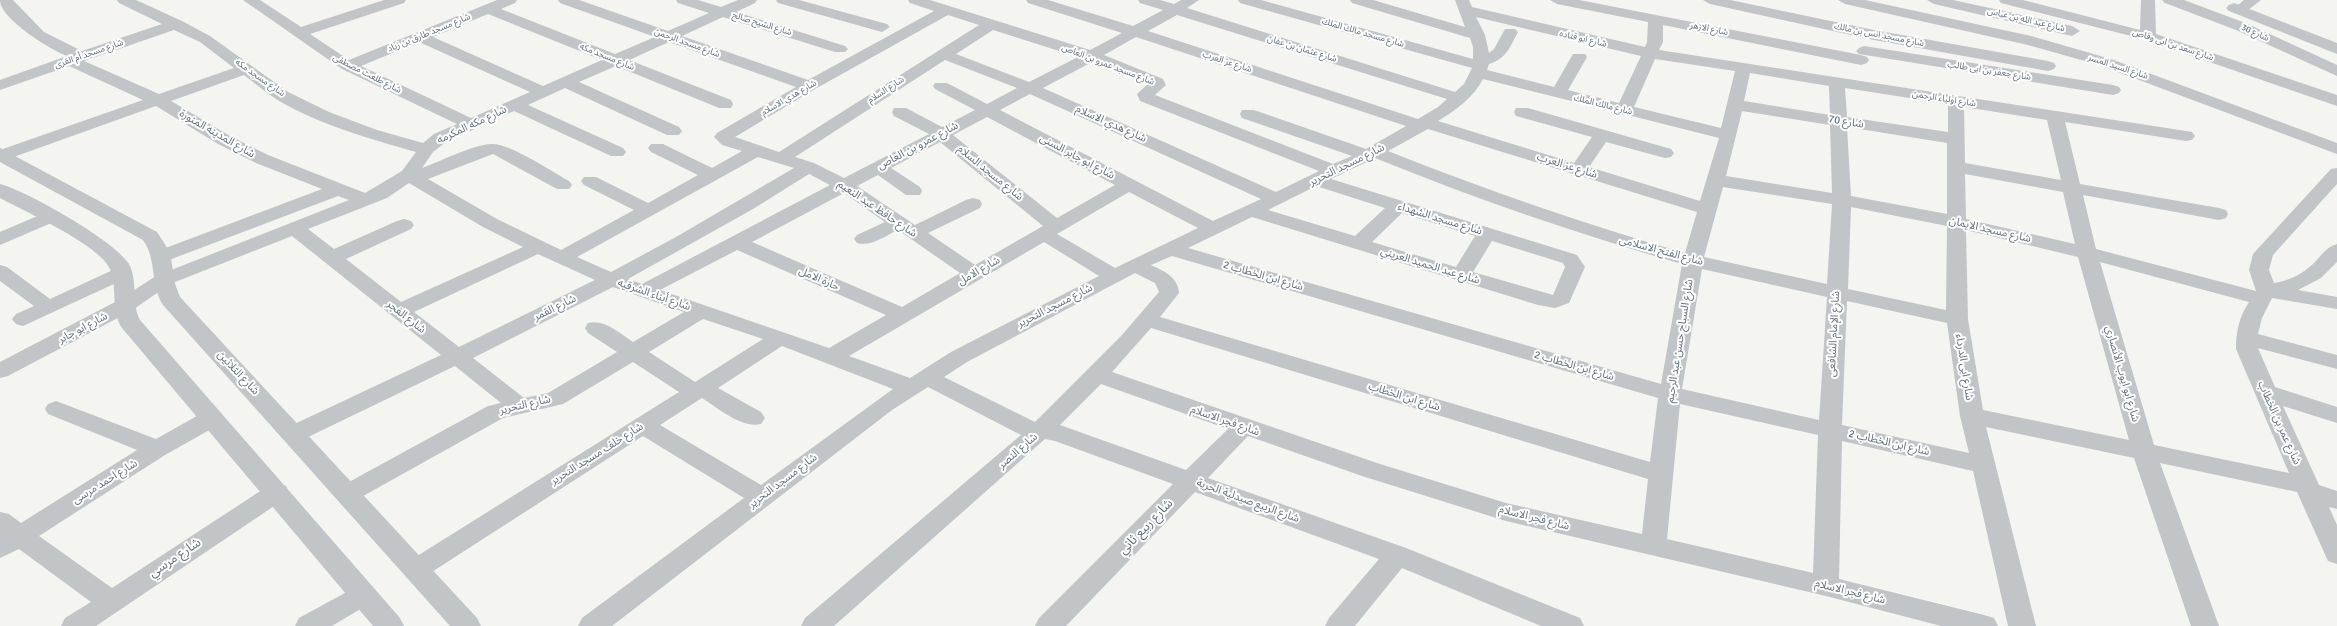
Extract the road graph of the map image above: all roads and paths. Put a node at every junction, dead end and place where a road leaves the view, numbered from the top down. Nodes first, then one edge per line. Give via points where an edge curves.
1 (5, 0) edge
2 (127, 0) edge
3 (250, 0) edge
4 (510, 0) edge
5 (565, 0) edge
6 (683, 0) edge
7 (750, 0) edge
8 (782, 0) edge
9 (915, 0) edge
10 (1032, 0) edge
11 (1145, 0) edge
12 (1192, 0) edge
13 (1245, 0) edge
14 (1358, 0) edge
15 (1557, 0) edge
16 (1709, 0) edge
17 (1845, 0) edge
18 (1934, 0) edge
19 (2006, 0) edge
20 (2148, 0) edge
21 (2170, 0) edge
22 (2211, 0) edge
23 (2254, 0) edge
24 (389, 1) edge
25 (1464, 5) edge
26 (1895, 5) edge
27 (489, 9) junction
28 (946, 10) junction
29 (1176, 10) junction
30 (2239, 10) junction
31 (723, 12) junction
32 (1655, 19) junction
33 (177, 24) junction
34 (992, 24) junction
35 (882, 27) dead end
36 (1136, 32) junction
37 (1510, 32) dead end
38 (298, 33) junction
39 (1477, 35) junction
40 (1874, 35) junction
41 (669, 36) junction
42 (2095, 36) dead end
43 (2148, 36) junction
44 (420, 37) junction
45 (1704, 45) junction
46 (840, 49) dead end
47 (2337, 49) edge
48 (1650, 53) junction
49 (943, 54) junction
50 (1091, 56) junction
51 (1863, 56) junction
52 (1579, 57) dead end
53 (76, 59) junction
54 (615, 60) junction
55 (348, 66) junction
56 (1480, 66) junction
57 (2048, 66) dead end
58 (246, 69) junction
59 (1742, 69) junction
60 (2337, 71) edge
61 (565, 82) junction
62 (1846, 84) junction
63 (0, 85) edge
64 (809, 86) junction
65 (941, 86) dead end
66 (1030, 88) junction
67 (2113, 90) dead end
68 (543, 92) junction
69 (1558, 93) junction
70 (1459, 98) junction
71 (158, 100) junction
72 (1956, 101) junction
73 (2337, 101) edge
74 (725, 104) dead end
75 (515, 105) junction
76 (1734, 105) junction
77 (988, 109) junction
78 (1624, 111) junction
79 (900, 112) dead end
80 (1522, 112) dead end
81 (1248, 114) dead end
82 (2055, 116) junction
83 (1838, 121) junction
84 (471, 124) junction
85 (1424, 124) junction
86 (672, 132) dead end
87 (941, 134) junction
88 (1602, 135) junction
89 (1728, 135) junction
90 (2186, 136) dead end
91 (1957, 139) junction
92 (728, 141) joint
93 (657, 148) dead end
94 (426, 149) junction
95 (2337, 149) edge
96 (757, 150) junction
97 (616, 152) dead end
98 (1665, 153) dead end
99 (1, 154) edge
100 (1370, 154) junction
101 (782, 158) junction
102 (808, 167) junction
103 (878, 167) junction
104 (1957, 167) junction
105 (1578, 170) junction
106 (1334, 171) junction
107 (2337, 173) edge
108 (713, 175) junction
109 (412, 177) junction
110 (1315, 180) junction
111 (1715, 180) junction
112 (590, 181) dead end
113 (563, 185) dead end
114 (844, 185) junction
115 (1128, 185) junction
116 (2072, 187) junction
117 (339, 189) junction
118 (0, 190) edge
119 (913, 191) dead end
120 (1277, 199) junction
121 (366, 200) junction
122 (1842, 200) junction
123 (973, 204) dead end
124 (1398, 206) junction
125 (1707, 209) junction
126 (648, 210) junction
127 (1252, 211) junction
128 (2219, 214) dead end
129 (49, 217) junction
130 (1956, 222) junction
131 (404, 225) dead end
132 (294, 228) junction
133 (905, 228) junction
134 (1212, 228) junction
135 (1050, 230) junction
136 (1487, 233) junction
137 (0, 239) edge
138 (864, 239) dead end
139 (736, 242) junction
140 (1358, 244) junction
141 (538, 248) junction
142 (1170, 249) junction
143 (2337, 250) edge
144 (2087, 253) junction
145 (162, 256) junction
146 (1566, 257) joint
147 (331, 258) junction
148 (561, 258) junction
149 (1693, 261) junction
150 (0, 271) edge
151 (1124, 271) junction
152 (122, 273) junction
153 (975, 274) junction
154 (1461, 276) junction
155 (163, 280) junction
156 (611, 280) junction
157 (643, 291) junction
158 (1837, 293) junction
159 (2264, 295) junction
160 (2337, 302) edge
161 (124, 306) junction
162 (48, 307) junction
163 (399, 311) junction
164 (701, 311) junction
165 (903, 315) junction
166 (22, 319) dead end
167 (1957, 319) junction
168 (1147, 320) junction
169 (596, 328) dead end
170 (780, 338) junction
171 (2246, 338) junction
172 (633, 352) junction
173 (456, 356) junction
174 (830, 357) junction
175 (2337, 362) edge
176 (0, 371) edge
177 (1095, 374) junction
178 (919, 382) junction
179 (699, 390) junction
180 (2265, 392) junction
181 (1670, 394) junction
182 (518, 405) junction
183 (56, 409) dead end
184 (2337, 415) edge
185 (1972, 416) junction
186 (212, 418) junction
187 (754, 418) dead end
188 (643, 425) junction
189 (1243, 428) junction
190 (1830, 429) junction
191 (1042, 431) junction
192 (294, 434) junction
193 (156, 450) junction
194 (2144, 451) junction
195 (1984, 465) junction
196 (1662, 474) junction
197 (1190, 481) junction
198 (2308, 488) junction
199 (277, 492) junction
200 (347, 494) junction
201 (762, 497) junction
202 (2337, 500) edge
203 (7, 535) edge
204 (1653, 547) junction
205 (2337, 554) edge
206 (1397, 555) junction
207 (415, 570) junction
208 (1826, 586) junction
209 (363, 595) junction
210 (111, 602) junction
211 (75, 626) edge
212 (309, 626) edge
213 (390, 626) edge
214 (467, 626) edge
215 (592, 626) edge
216 (815, 626) edge
217 (1049, 626) edge
218 (1339, 626) edge
219 (1570, 626) edge
220 (1984, 626) edge
221 (2022, 626) edge
222 (2206, 626) edge

1 - 53 street, شارع المدينه المنورة via 30,30
2 - 33 street, شارع مسجد مكه
3 - 38 street, شارع طلعت مصطفى
4 - 27 street, شارع مسجد طارق بن زياد
5 - 41 street, شارع مسجد الرحمن
6 - 31 street, شارع الشيخ صالح
7 - 31 street, شارع مكه المكرمه
8 - 35 street
9 - 28 street, شارع مسجد عمرو بن العاص
10 - 36 street, شارع عز العرب
11 - 29 street, شارع عثمان بن عفان
12 - 29 street, شارع عمرو بن العاص
13 - 56 street, شارع مسجد مالك الملك
14 - 39 street
15 - 32 street, شارع الازهر
16 - 40 street, شارع مسجد انس بن مالك
16 - 45 street
17 - 26 street, شارع السيد المسر
18 - 42 street, شارع عبد الله بن عباس
19 - 43 street, شارع سعد بن ابى وقاص
20 - 43 street
21 - 60 street, شارع 30 via 2242,27
22 - 30 street, شارع 30
23 - 30 street
24 - 38 street
25 - 39 street
25 - 48 street, شارع ابو قتاده
26 - 40 street, شارع الإمام الشافعى
26 - 95 street, شارع السيد المسر via 2105,62
27 - 44 street, شارع مسجد طارق بن زياد
27 - 54 street, شارع مسجد مكه
28 - 34 street, شارع مسجد عمرو بن العاص
28 - 64 street, شارع هدي الاسلام
29 - 36 street, شارع عمرو بن العاص
29 - 70 street, شارع عثمان بن عفان
30 - 47 street, شارع 30
31 - 41 street, شارع مكه المكرمه
31 - 46 street, شارع الشيخ صالح
32 - 45 street, شارع الازهر
32 - 48 street via 1655,42
33 - 53 street, شارع مسجد أم القرى
33 - 58 street, شارع مسجد مكه via 205,39
34 - 49 street, شارع السلام
34 - 50 street, شارع مسجد عمرو بن العاص
36 - 50 street, شارع عمرو بن العاص
36 - 85 street, شارع عز العرب
37 - 56 street via 1497,56
38 - 55 street, شارع طلعت مصطفى
39 - 56 street
40 - 51 street, شارع الإمام الشافعى
40 - 57 street, شارع مسجد انس بن مالك
41 - 54 street, شارع مكه المكرمه
41 - 64 street, شارع مسجد الرحمن
43 - 73 street, شارع سعد بن ابى وقاص
44 - 55 street, شارع مسجد طارق بن زياد
44 - 68 street
45 - 48 street, شارع ابو قتاده
45 - 51 street, شارع الازهر
45 - 59 street, شارع اولياء الرحمن
48 - 78 street
49 - 66 street, شارع هدي الاسلام
49 - 101 street, شارع السلام
50 - 66 street, شارع عمرو بن العاص
50 - 106 street, شارع مسجد عمرو بن العاص via 1158,83 1145,94 1148,98
51 - 62 street, شارع الإمام الشافعى
51 - 67 street, شارع جعفر بن ابى طالب
52 - 69 street
53 - 63 street, شارع مسجد أم القرى
53 - 71 street, شارع المدينه المنورة
54 - 61 street, شارع مكه المكرمه
54 - 74 street, شارع مسجد مكه
55 - 84 street, شارع طلعت مصطفى
56 - 69 street, شارع مالك الملك
56 - 70 street, شارع مسجد التحرير
58 - 71 street
58 - 94 street, شارع مسجد مكه via 282,95 322,116 371,134
59 - 62 street, شارع اولياء الرحمن
59 - 76 street, شارع السباح حسن عبد الرحيم
61 - 68 street, شارع مكه المكرمه
61 - 86 street
62 - 72 street, شارع اولياء الرحمن
62 - 83 street, شارع الإمام الشافعى
64 - 92 street, شارع هدي الاسلام via 724,135
65 - 77 street, شارع ابو جابر السنى
66 - 77 street, شارع عمرو بن العاص
66 - 120 street, شارع هدي الاسلام
68 - 75 street, شارع مكه المكرمه
69 - 78 street, شارع مالك الملك
70 - 85 street, شارع مسجد التحرير
71 - 99 street
71 - 117 street, شارع المدينه المنورة via 224,140 262,159
72 - 82 street, شارع اولياء الرحمن
72 - 91 street, شارع ابى الدرداء
75 - 84 street, شارع مكه المكرمه
75 - 97 street
76 - 83 street, شارع 70
76 - 89 street, شارع السباح حسن عبد الرحيم
77 - 87 street, شارع عمرو بن العاص
77 - 115 street, شارع ابو جابر السنى
78 - 89 street, شارع مالك الملك
79 - 87 street, شارع مسجد السلام
80 - 88 street
81 - 100 street, شارع الفتح الاسلامى
82 - 90 street, شارع اولياء الرحمن
82 - 116 street, شارع ابو ايوب الأنصاري
83 - 91 street, شارع 70
83 - 122 street, شارع الإمام الشافعى
84 - 94 street, شارع مكه المكرمه via 440,138
85 - 100 street, شارع مسجد التحرير
85 - 105 street, شارع عز العرب
87 - 103 street, شارع عمرو بن العاص
87 - 135 street, شارع مسجد السلام
88 - 98 street
88 - 105 street
89 - 111 street, شارع السباح حسن عبد الرحيم
91 - 104 street, شارع ابى الدرداء
92 - 96 street, شارع حافظ عبد النعيم
93 - 108 street
94 - 109 street, شارع مكه المكرمه
96 - 101 street, شارع حافظ عبد النعيم
96 - 108 street
99 - 145 street, شارع الثلاثين via 141,229 157,243
100 - 106 street, شارع مسجد التحرير
100 - 149 street, شارع الفتح الاسلامى via 1601,235
101 - 102 street, شارع حافظ عبد النعيم
102 - 114 street, شارع حافظ عبد النعيم
102 - 156 street, شارع القمر via 716,224
103 - 114 street, شارع عمرو بن العاص
103 - 119 street
104 - 116 street
104 - 130 street, شارع ابى الدرداء
105 - 125 street, شارع عز العرب
106 - 110 street, شارع مسجد التحرير
107 - 159 street via 2263,254 2258,270
108 - 126 street
109 - 113 street via 483,150 493,149 501,150
109 - 121 street, شارع مكه المكرمه
109 - 141 street, شارع أبناء الشرقيه
110 - 120 street, شارع مسجد التحرير
110 - 124 street, شارع مسجد الشهداء
111 - 122 street, شارع مسجد الايمان
111 - 125 street, شارع السباح حسن عبد الرحيم
112 - 126 street
114 - 133 street, شارع حافظ عبد النعيم
114 - 139 street, شارع عمرو بن العاص
115 - 134 street, شارع ابو جابر السنى
115 - 135 street, شارع الامل
116 - 128 street
116 - 144 street, شارع ابو ايوب الأنصاري
117 - 121 street, شارع المدينه المنورة
117 - 145 street
118 - 129 street
120 - 127 street, شارع مسجد التحرير
121 - 132 street, شارع مكه المكرمه
122 - 130 street, شارع مسجد الايمان
122 - 158 street, شارع الإمام الشافعى
123 - 133 street
124 - 136 street, شارع مسجد الشهداء
124 - 140 street
125 - 149 street, شارع السباح حسن عبد الرحيم
126 - 148 street
127 - 134 street, شارع مسجد التحرير
127 - 140 street, شارع عبد الحميد العريني
129 - 137 street
129 - 152 street via 107,250 114,257
130 - 144 street, شارع مسجد الايمان
130 - 167 street, شارع ابى الدرداء
131 - 147 street
132 - 147 street, شارع الفجر
132 - 155 street, شارع مكه المكرمه
133 - 138 street
133 - 153 street, شارع حافظ عبد النعيم
134 - 142 street, شارع مسجد التحرير
135 - 151 street, شارع مسجد السلام
135 - 153 street, شارع الامل
136 - 146 street, شارع مسجد الشهداء
136 - 154 street
139 - 157 street, شارع عمرو بن العاص
139 - 165 street, حارة الامل
140 - 154 street, شارع عبد الحميد العريني
141 - 148 street, شارع أبناء الشرقيه
141 - 163 street
142 - 151 street, شارع مسجد التحرير
142 - 181 street, شارع ابن الخطاب 2
143 - 159 street, شارع مسجد الايمان via 2310,278
144 - 159 street, شارع مسجد الايمان
144 - 194 street, شارع ابو ايوب الأنصاري
145 - 155 street, شارع الثلاثين
146 - 154 street, شارع عبد الحميد العريني via 1575,267 1562,299 1555,302
147 - 163 street, شارع الفجر
148 - 156 street, شارع أبناء الشرقيه
149 - 158 street, شارع الفتح الاسلامى
149 - 181 street, شارع السباح حسن عبد الرحيم
150 - 162 street
151 - 168 street, شارع النصر via 1165,280 1170,288
151 - 178 street, شارع مسجد التحرير via 992,339
152 - 161 street
152 - 162 street
153 - 165 street, شارع الامل
155 - 161 street, شارع ابو جابر
155 - 192 street, شارع الثلاثين via 165,291 171,300
156 - 157 street, شارع أبناء الشرقيه
156 - 173 street, شارع القمر
157 - 164 street, شارع أبناء الشرقيه
158 - 167 street, شارع الفتح الاسلامى
158 - 190 street, شارع الإمام الشافعى
159 - 160 street
159 - 171 street, شارع عمر بن الخطاب via 2253,311
161 - 176 street, شارع ابو جابر
161 - 186 street via 130,323
162 - 166 street
163 - 173 street, شارع الفجر
164 - 170 street, شارع أبناء الشرقيه
164 - 172 street, شارع التحرير
165 - 174 street, شارع الامل
167 - 185 street, شارع ابى الدرداء
168 - 177 street, شارع النصر
168 - 196 street, شارع ابن الخطاب
169 - 172 street
170 - 174 street, شارع أبناء الشرقيه
170 - 179 street, شارع خلف مسجد التحرير
171 - 175 street
171 - 180 street, شارع عمر بن الخطاب via 2251,361
172 - 179 street
172 - 182 street, شارع التحرير via 555,399
173 - 182 street, شارع الفجر
173 - 192 street, شارع القمر
174 - 178 street, شارع أبناء الشرقيه
177 - 189 street, شارع فجر الاسلام
177 - 191 street, شارع النصر
178 - 191 street, شارع الربيع صيدلية الحرية via 1025,428
178 - 201 street, شارع مسجد التحرير
179 - 187 street
179 - 188 street, شارع خلف مسجد التحرير
180 - 184 street
180 - 198 street, شارع عمر بن الخطاب
181 - 190 street, شارع ابن الخطاب 2
181 - 196 street, شارع السباح حسن عبد الرحيم
182 - 200 street, شارع التحرير via 485,417
183 - 193 street
185 - 194 street
185 - 195 street, شارع ابى الدرداء
186 - 193 street, شارع احمد مرسى
186 - 199 street
188 - 201 street
188 - 207 street, شارع خلف مسجد التحرير
189 - 197 street, شارع ربيع ثاني
189 - 204 street, شارع فجر الاسلام via 1506,512
190 - 195 street, شارع ابن الخطاب 2
190 - 208 street, شارع الإمام الشافعى
191 - 197 street, شارع الربيع صيدلية الحرية via 1058,433
191 - 216 street, شارع النصر
192 - 200 street, شارع الثلاثين
193 - 203 street, شارع احمد مرسى
194 - 198 street
194 - 222 street, شارع ابو ايوب الأنصاري
195 - 221 street, شارع ابى الدرداء
196 - 204 street, شارع السباح حسن عبد الرحيم
197 - 206 street, شارع الربيع صيدلية الحرية
197 - 217 street, شارع ربيع ثاني
198 - 202 street
198 - 205 street, شارع عمر بن الخطاب
199 - 209 street
199 - 210 street, شارع مرسي
200 - 207 street, شارع الثلاثين
201 - 215 street, شارع مسجد التحرير
203 - 210 street
204 - 208 street, شارع فجر الاسلام
206 - 218 street
206 - 219 street, شارع الربيع صيدلية الحرية
207 - 214 street, شارع الثلاثين
208 - 220 street, شارع فجر الاسلام
209 - 212 street
209 - 213 street
210 - 211 street, شارع مرسي

